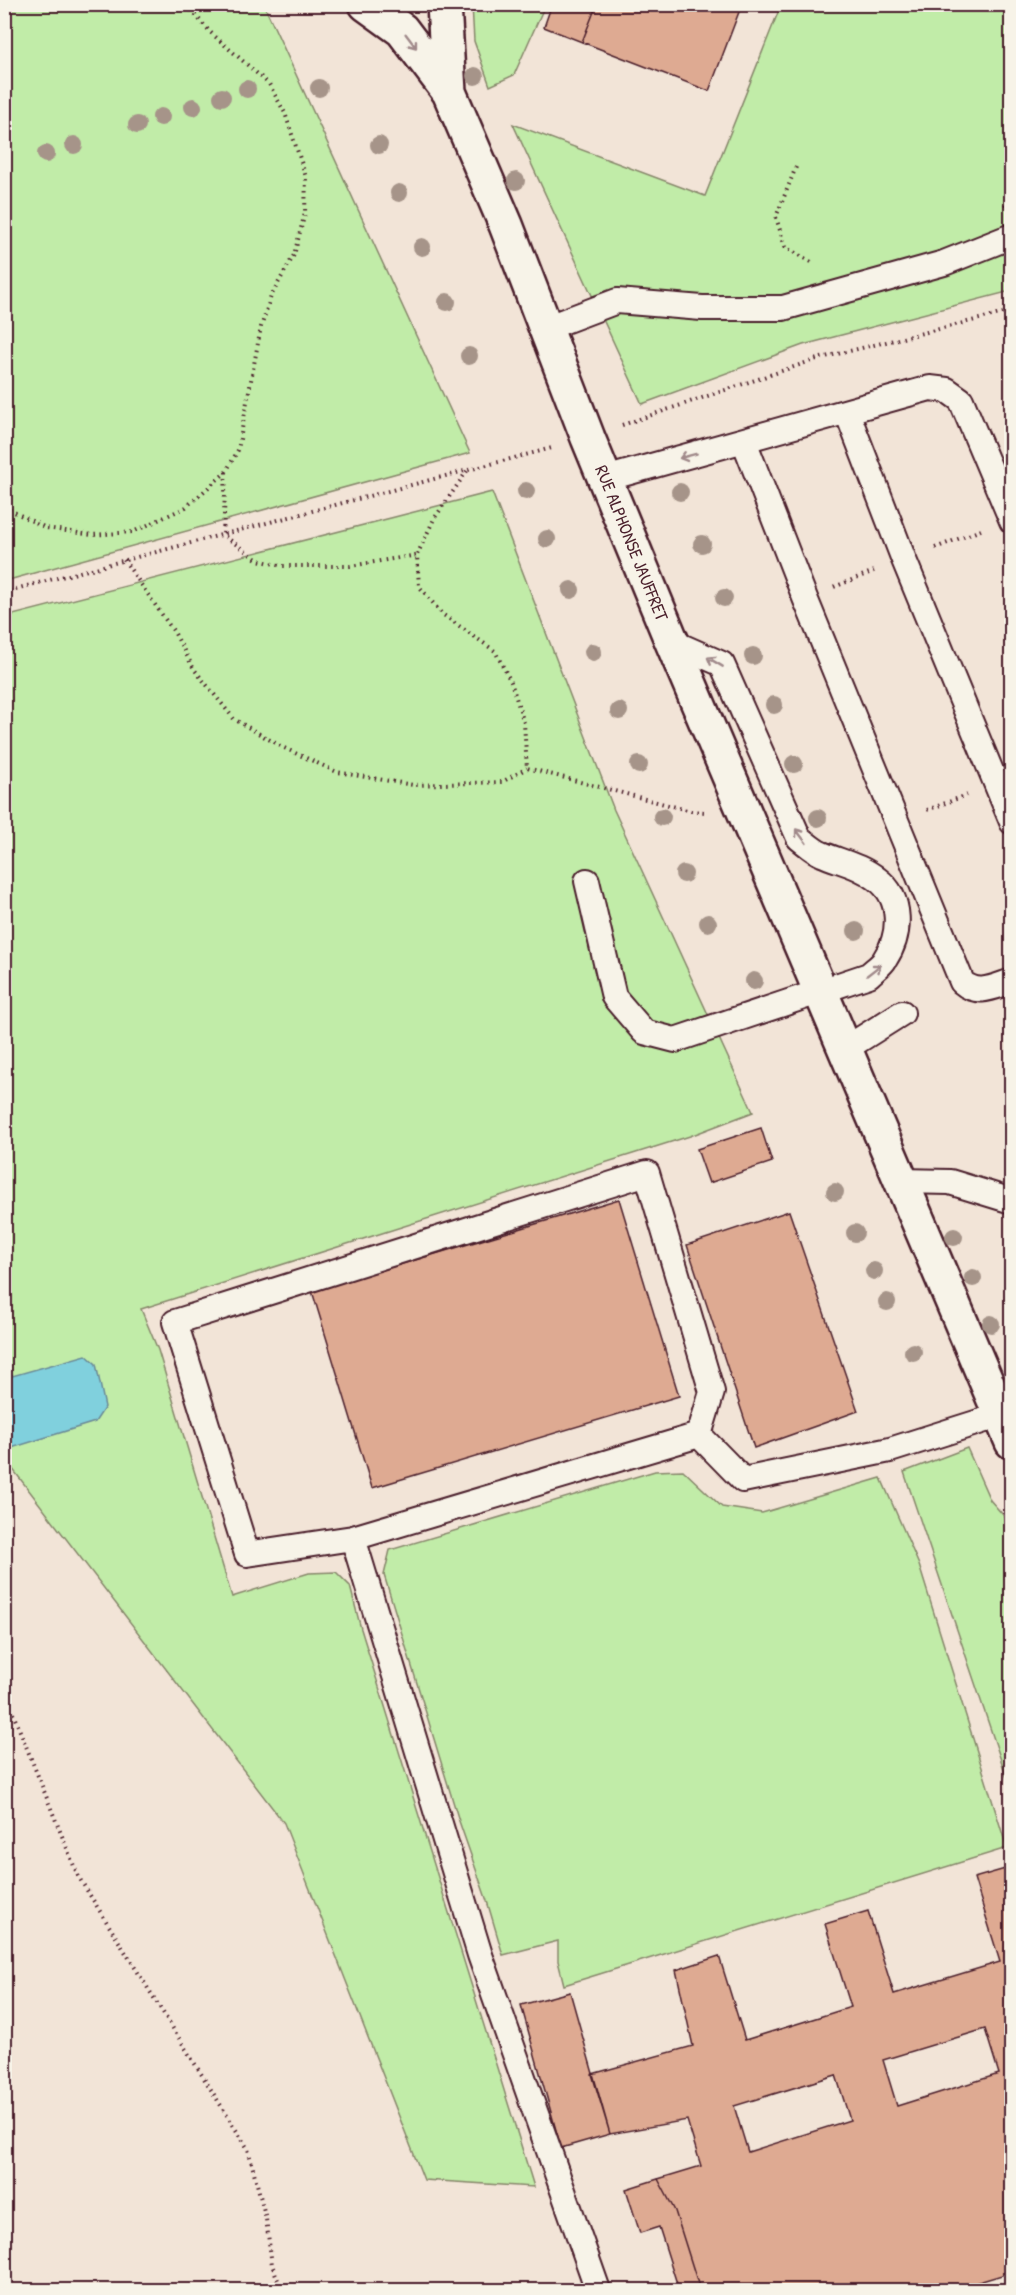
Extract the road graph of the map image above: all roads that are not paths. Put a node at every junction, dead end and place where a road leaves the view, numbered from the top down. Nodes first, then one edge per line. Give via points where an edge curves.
1 (366, 4) edge
2 (444, 4) edge
3 (449, 92) junction
4 (1011, 236) edge
5 (546, 328) junction
6 (847, 412) junction
7 (744, 441) junction
8 (606, 479) junction
9 (1011, 521) edge
10 (672, 642) junction
11 (1011, 822) edge
12 (587, 881) dead end
13 (933, 909) junction
14 (898, 922) junction
15 (1011, 981) edge
16 (820, 993) junction
17 (902, 1013) dead end
18 (845, 1049) junction
19 (900, 1181) junction
20 (1011, 1201) edge
21 (1006, 1429) edge
22 (699, 1435) junction
23 (353, 1538) junction
24 (598, 2290) edge

1 -> 3 street, RUE ALPHONSE JAUFFRET via 402,30
2 - 3 street, RUE ALPHONSE JAUFFRET
3 - 5 street, RUE ALPHONSE JAUFFRET
4 - 5 lane via 944,263 783,308 702,308 617,301
5 - 8 street, RUE ALPHONSE JAUFFRET
6 - 7 lane
6 - 9 lane via 930,388 947,390 961,400
6 - 11 lane
7 -> 8 lane
7 - 13 lane
8 - 10 street, RUE ALPHONSE JAUFFRET
14 -> 10 lane via 892,897 879,880 854,865 820,853 799,838 722,664
10 - 16 street, RUE ALPHONSE JAUFFRET
12 - 16 lane via 614,997 644,1032 675,1040
13 - 14 lane
13 - 15 lane via 962,982 969,989 979,991
16 -> 14 lane via 869,975 884,961 895,940
16 - 18 street, RUE ALPHONSE JAUFFRET
17 - 18 lane
18 - 19 street, RUE ALPHONSE JAUFFRET
19 - 20 lane via 950,1182
19 - 21 street, RUE ALPHONSE JAUFFRET
21 - 22 lane via 743,1480
22 - 23 lane
22 - 23 lane via 712,1392 647,1173 175,1322 246,1554
23 - 24 lane via 480,1955

